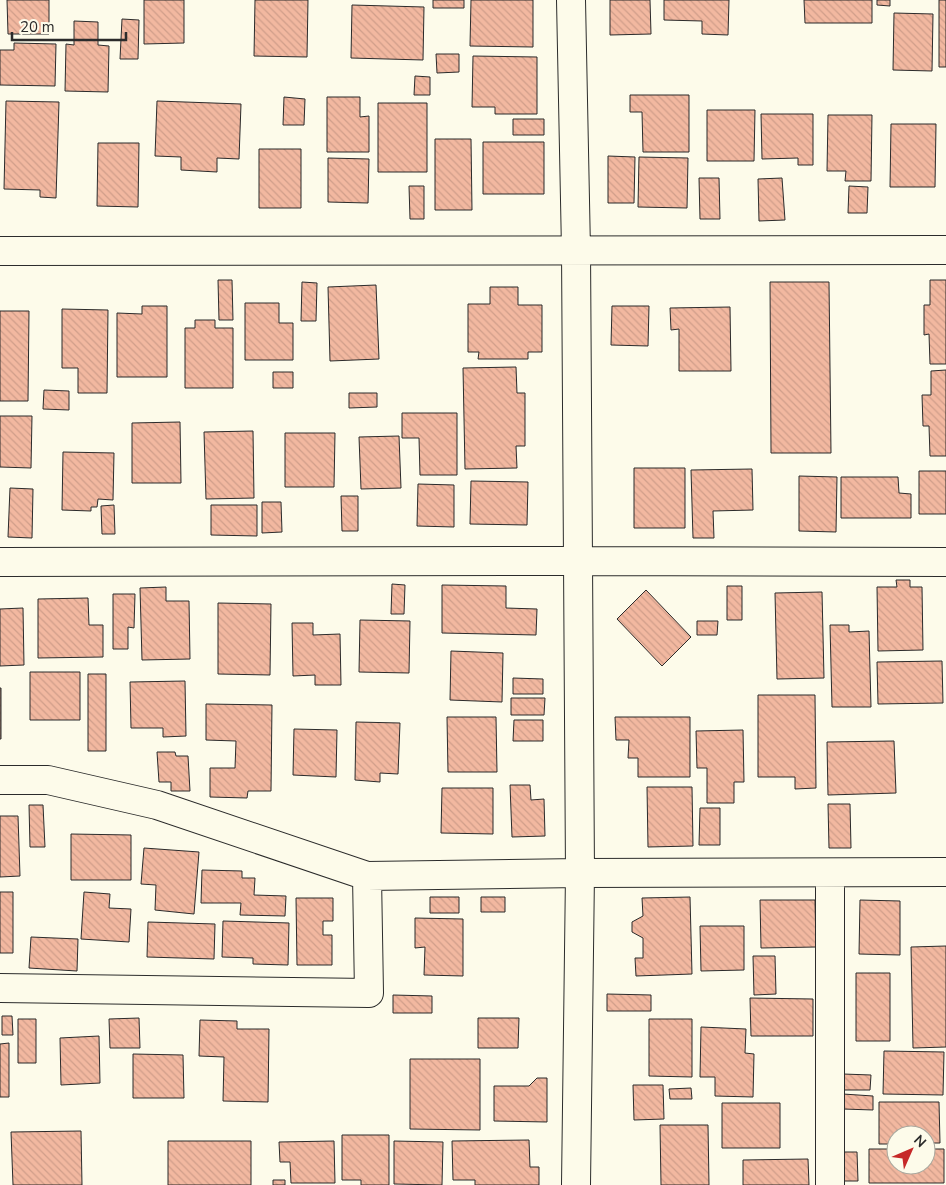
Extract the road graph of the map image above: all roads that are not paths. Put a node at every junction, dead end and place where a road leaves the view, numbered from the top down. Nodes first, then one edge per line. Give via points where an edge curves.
1 (571, 0) edge
2 (576, 250) junction
3 (946, 250) edge
4 (0, 251) edge
5 (577, 561) junction
6 (0, 562) edge
7 (946, 562) edge
8 (0, 780) edge
9 (580, 872) junction
10 (946, 872) edge
11 (830, 873) junction
12 (367, 876) junction
13 (0, 988) edge
14 (576, 1185) edge
15 (830, 1185) edge

1 - 2 street
2 - 3 street
2 - 4 street
2 - 5 street
5 - 6 street
5 - 7 street
5 - 9 street
8 - 12 street via 48,780 157,805
9 - 11 street
9 - 12 street
9 - 14 street
10 - 11 street
11 - 15 street
12 - 13 street via 369,993

